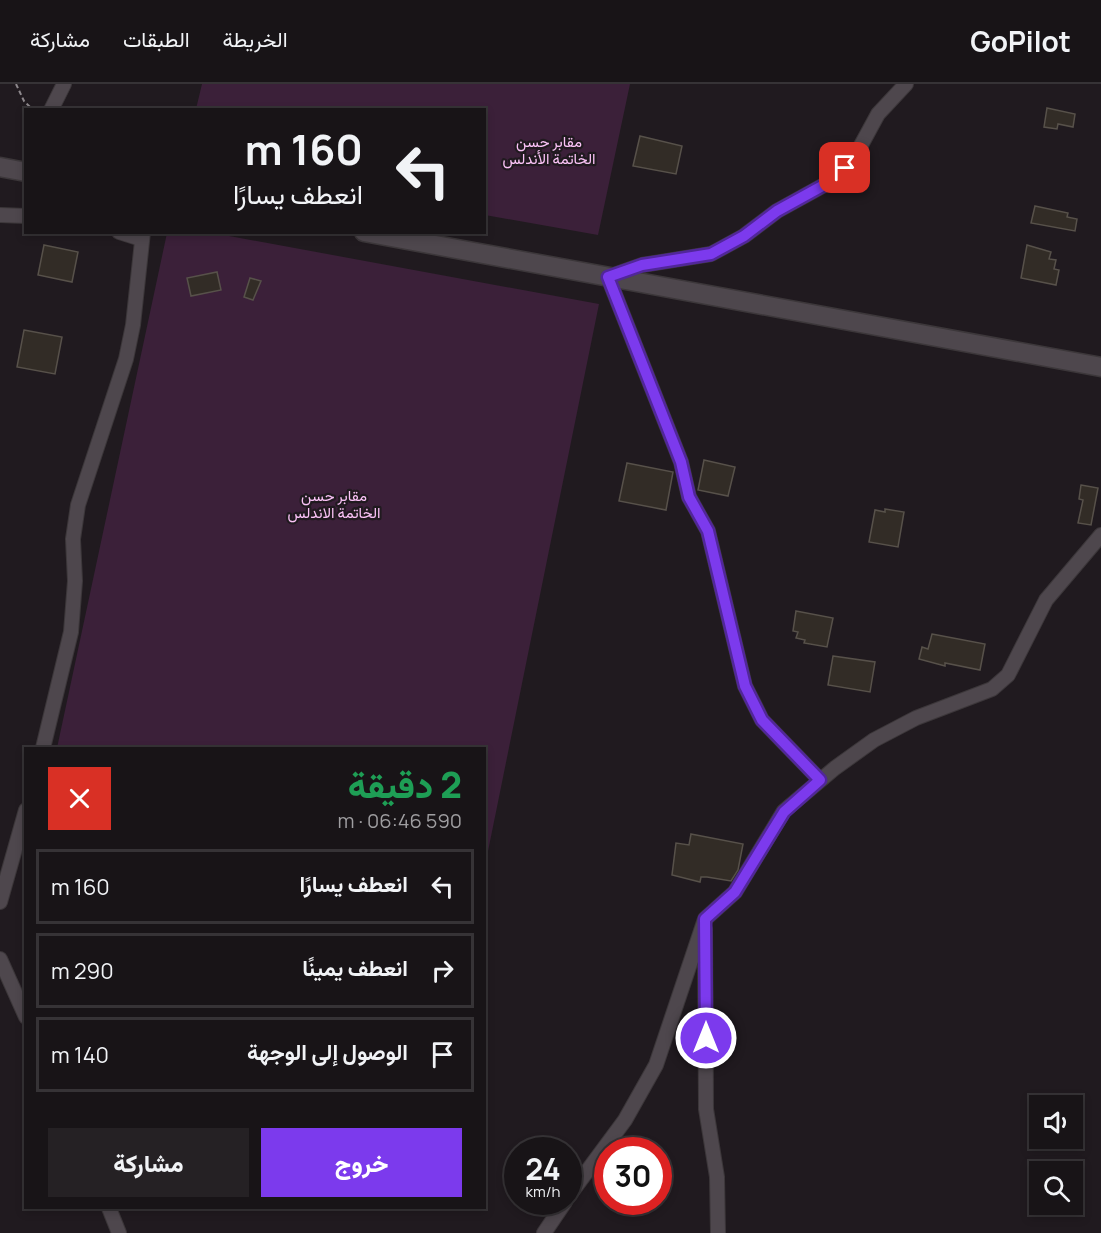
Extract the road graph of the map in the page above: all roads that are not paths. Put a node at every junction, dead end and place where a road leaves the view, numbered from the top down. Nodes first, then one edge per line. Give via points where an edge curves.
1 (64, 84) edge
2 (906, 84) edge
3 (52, 108) edge
4 (0, 167) edge
5 (24, 169) edge
6 (0, 215) edge
7 (24, 216) edge
8 (375, 234) edge
9 (142, 236) edge
10 (608, 277) junction
11 (1101, 367) edge
12 (1101, 535) edge
13 (43, 747) edge
14 (820, 780) junction
15 (24, 817) edge
16 (0, 903) edge
17 (705, 919) junction
18 (0, 959) edge
19 (24, 1013) edge
20 (582, 1178) edge
21 (110, 1209) edge
22 (556, 1215) edge
23 (118, 1233) edge
24 (544, 1233) edge
25 (718, 1233) edge

1 - 3 street
2 - 10 street via 878,114 853,160 829,183 711,254 642,265
4 - 5 street
6 - 7 street
8 - 10 street
9 - 13 street via 126,359 78,505 73,539 71,632
10 - 11 street
10 - 14 street via 681,462 689,497 708,531 745,686 762,720
12 - 14 street via 1046,600 1008,675 992,689 916,718 874,740
14 - 17 street via 784,812 735,892
15 - 16 street
17 - 20 street via 656,1065 625,1120
17 - 25 street via 706,1109 717,1177
18 - 19 street
21 - 23 street
22 - 24 street

